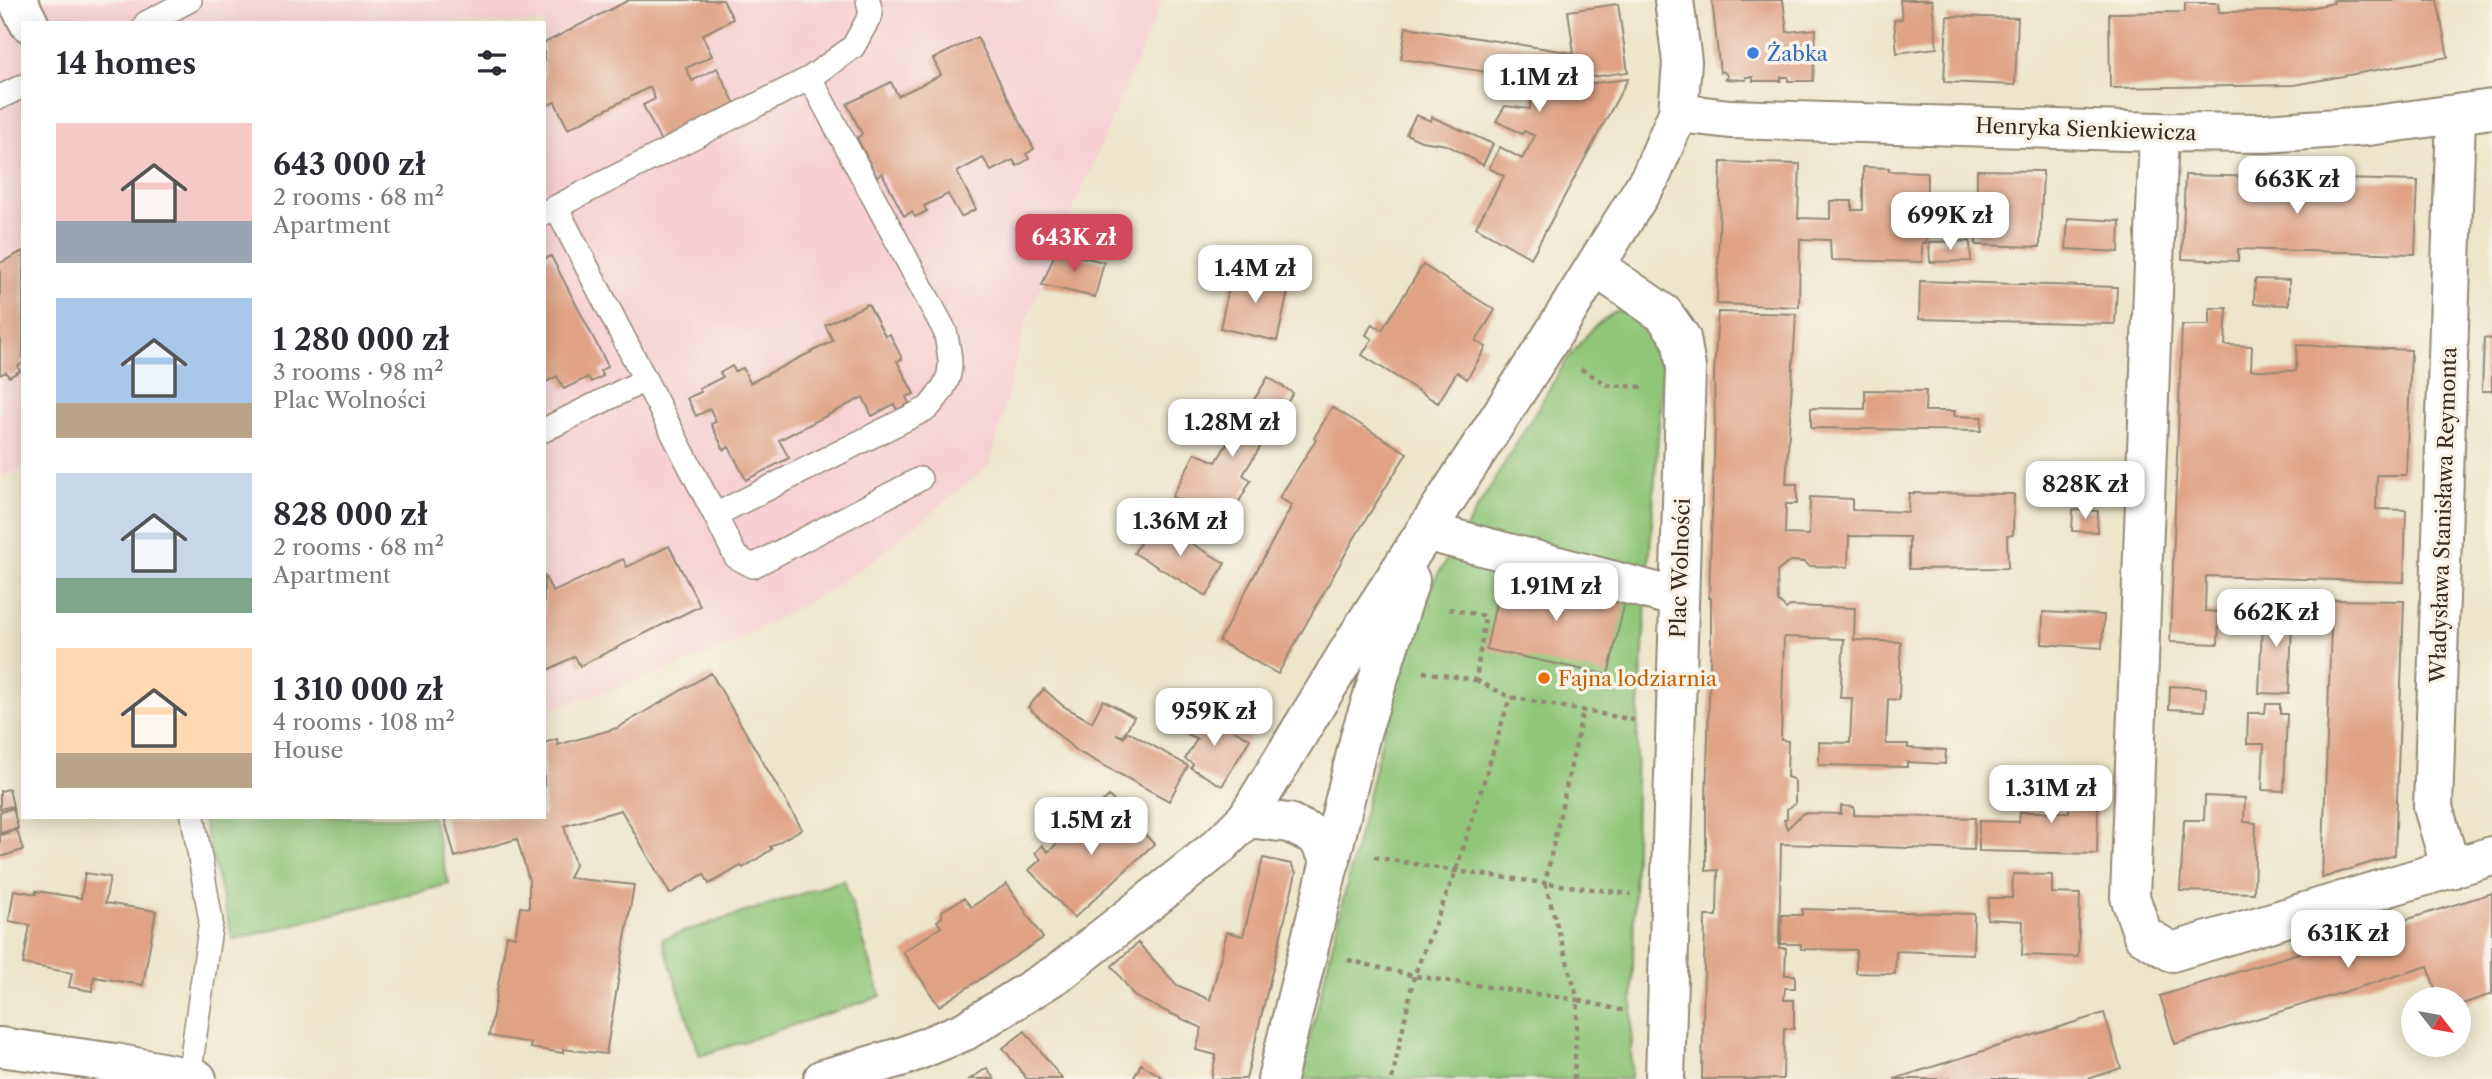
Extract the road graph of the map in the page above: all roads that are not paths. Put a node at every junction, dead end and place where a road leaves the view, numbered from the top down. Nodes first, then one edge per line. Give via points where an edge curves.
1 (17, 0) edge
2 (190, 0) edge
3 (868, 0) edge
4 (1674, 0) edge
5 (28, 21) edge
6 (150, 21) edge
7 (810, 78) junction
8 (21, 87) edge
9 (0, 97) edge
10 (2474, 112) edge
11 (1678, 113) junction
12 (2159, 132) junction
13 (550, 210) edge
14 (1596, 267) junction
15 (645, 380) junction
16 (546, 429) edge
17 (919, 480) dead end
18 (715, 515) junction
19 (1425, 531) junction
20 (1679, 598) junction
21 (1247, 818) junction
22 (193, 819) edge
23 (2492, 856) edge
24 (1331, 860) junction
25 (2451, 869) junction
26 (0, 1047) edge
27 (193, 1078) edge
28 (823, 1079) edge
29 (1277, 1079) edge
30 (1665, 1079) edge

1 - 5 street
2 - 6 lane
3 - 7 lane via 870,14 853,47
4 - 11 street via 1682,62
7 - 13 lane
7 - 18 lane via 945,331 952,363 945,388 928,408
8 - 9 lane
10 - 12 street, Henryka Sienkiewicza via 2265,133
10 - 25 street, Władysława Stanisława Reymonta via 2433,807
11 - 12 street, Henryka Sienkiewicza via 1730,119
11 - 14 street via 1651,176
12 - 25 street via 2130,897 2143,935 2172,952
13 - 15 lane
14 - 19 street
14 - 20 street, Plac Wolności via 1664,314 1681,338 1686,368
15 - 16 lane
15 - 18 lane
17 - 18 lane via 754,566 736,557
19 - 20 street
19 - 21 street
19 - 24 street via 1361,733
20 - 30 street, Plac Wolności
21 - 24 street via 1289,823 1316,836
21 - 28 street via 1217,848 1061,971 965,1031 904,1056
22 - 27 lane via 211,921
23 - 25 street
24 - 29 street
26 - 27 street

